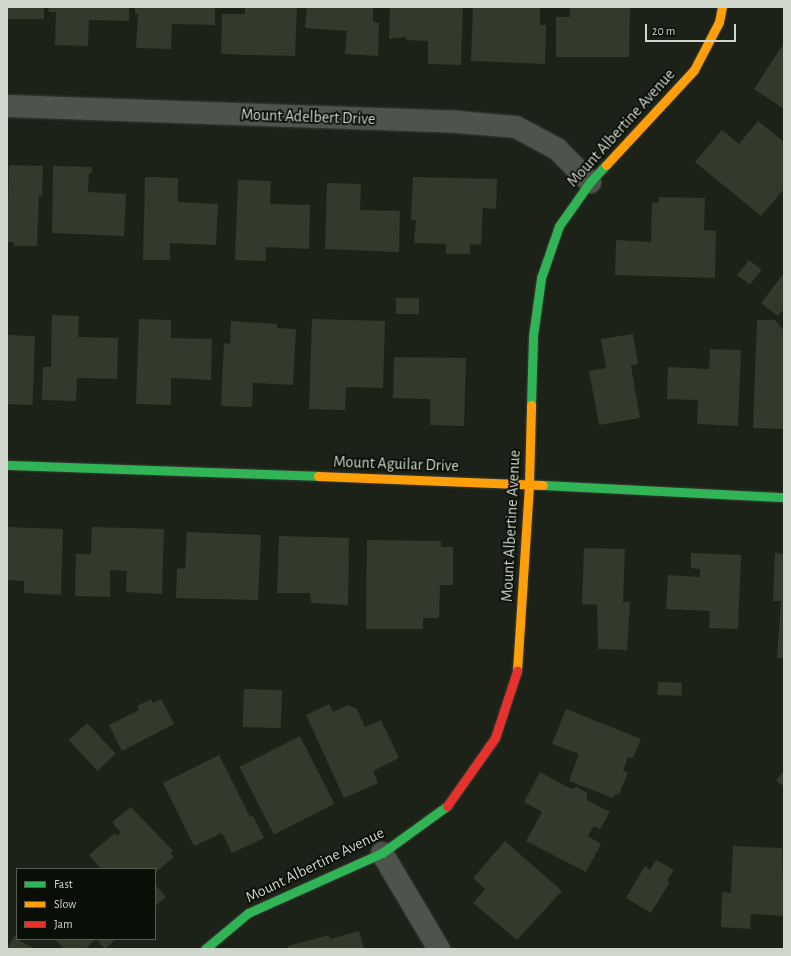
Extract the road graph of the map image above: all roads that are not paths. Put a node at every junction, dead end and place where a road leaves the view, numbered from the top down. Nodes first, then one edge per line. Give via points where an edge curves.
1 (722, 7) edge
2 (7, 106) edge
3 (590, 182) junction
4 (7, 465) edge
5 (529, 484) junction
6 (784, 497) edge
7 (382, 853) junction
8 (205, 949) edge
9 (439, 949) edge

1 - 3 street, Mount Albertine Avenue via 719,22 694,70
2 - 3 street, Mount Adelbert Drive via 457,122 516,127 556,149
3 - 5 street, Mount Albertine Avenue via 559,226 540,278 532,336
4 - 5 street, Mount Aguilar Drive
5 - 6 street, Mount Aguilar Drive
5 - 7 street, Mount Albertine Avenue via 517,671 495,738 448,806
7 - 8 street, Mount Albertine Avenue via 248,913
7 - 9 street

